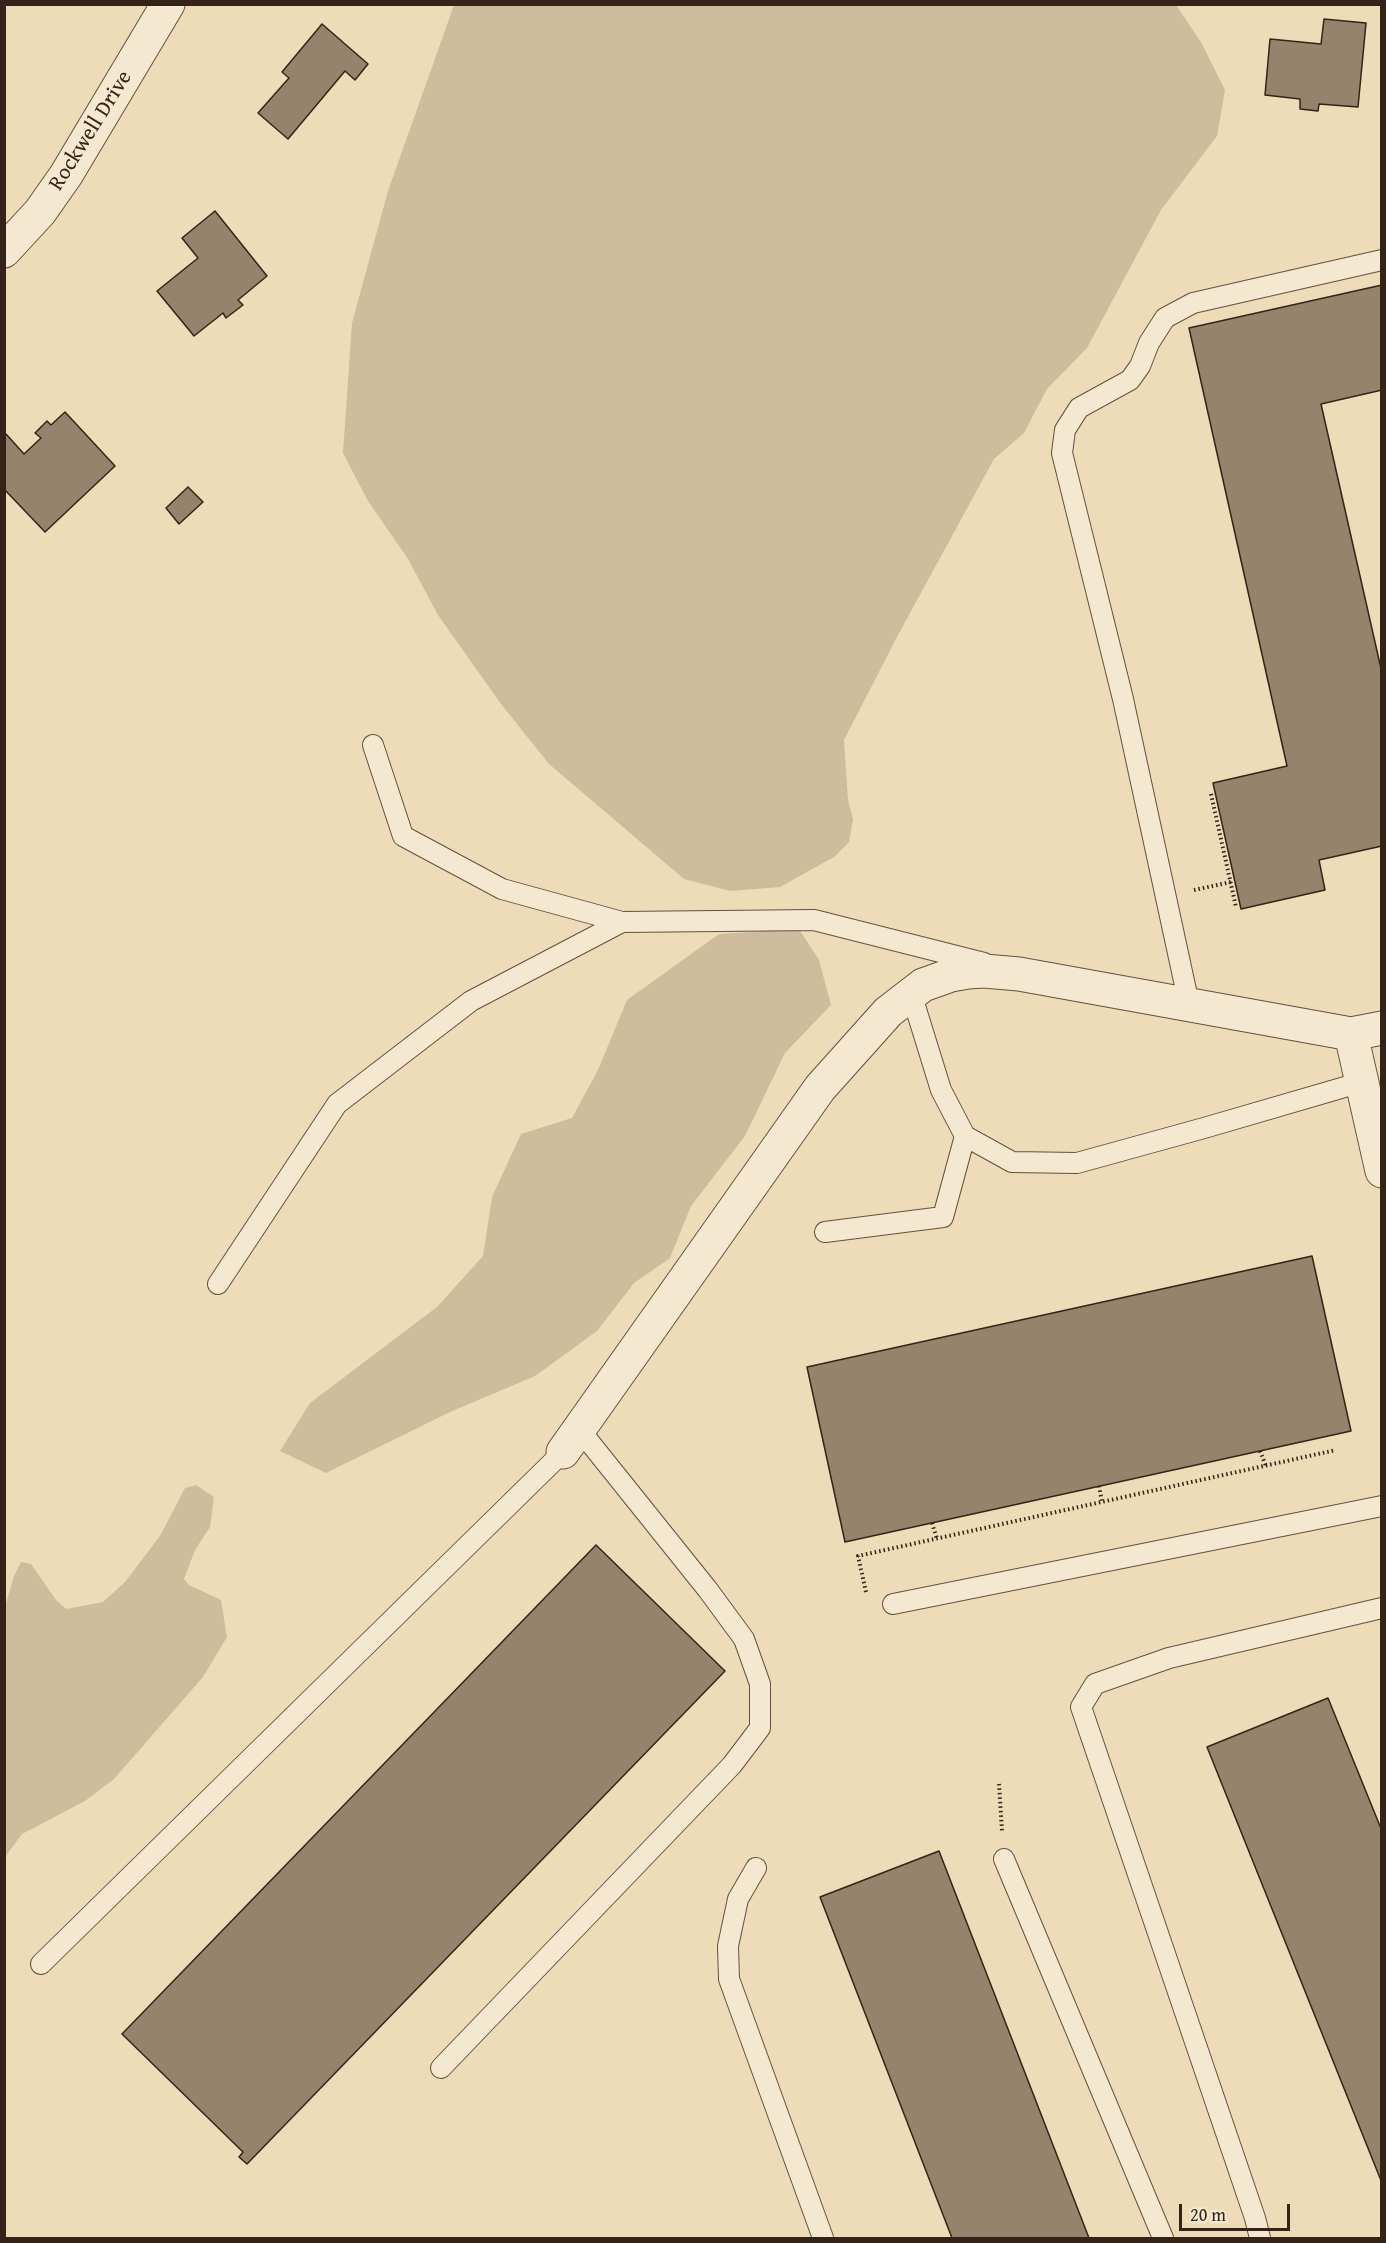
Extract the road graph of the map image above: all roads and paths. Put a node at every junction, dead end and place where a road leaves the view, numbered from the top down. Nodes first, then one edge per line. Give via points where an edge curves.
1 (168, 4) edge
2 (4, 251) edge
3 (1382, 260) edge
4 (374, 745) dead end
5 (1211, 794) dead end
6 (1231, 882) junction
7 (1166, 897) junction
8 (1236, 907) dead end
9 (622, 922) junction
10 (1036, 976) junction
11 (911, 993) junction
12 (1189, 1004) junction
13 (1366, 1031) edge
14 (1362, 1082) junction
15 (965, 1136) junction
16 (1382, 1171) edge
17 (825, 1232) dead end
18 (218, 1284) dead end
19 (571, 1441) junction
20 (1336, 1450) dead end
21 (1260, 1451) dead end
22 (1266, 1466) junction
23 (1099, 1486) dead end
24 (1102, 1502) junction
25 (1382, 1506) edge
26 (932, 1523) dead end
27 (937, 1539) junction
28 (893, 1604) joint
29 (1382, 1608) edge
30 (999, 1784) dead end
31 (1004, 1859) joint
32 (756, 1868) dead end
33 (41, 1964) dead end
34 (441, 2068) dead end
35 (823, 2238) edge
36 (1163, 2238) edge
37 (1260, 2238) edge

1 - 2 street, Rockwell Drive via 66,175 40,212
3 - 7 lane via 1193,303 1165,318 1130,380 1079,408 1065,430 1062,453 1123,699
4 - 9 lane via 404,836 502,889
5 - 6 path
6 - 7 path
6 - 8 path
7 - 12 lane
9 - 10 lane via 814,920
9 - 18 lane via 471,1001 337,1104
10 - 11 street via 968,972 935,980
10 - 12 street
11 - 15 lane via 941,1090
11 - 19 street via 888,1012 820,1088
12 - 13 street
13 - 14 street
14 - 15 lane via 1077,1163 1012,1162
14 - 16 street
15 - 17 lane via 944,1217
19 - 33 lane
19 - 34 lane via 708,1590 744,1639 760,1684 760,1728 732,1765
20 - 22 path
21 - 22 path
22 - 24 path
23 - 24 path
24 - 27 path
25 - 28 lane
26 - 27 path
27 - 28 path via 858,1556 868,1602
29 - 37 lane via 1169,1658 1095,1684 1081,1707
30 - 31 path
31 - 36 lane
32 - 35 lane via 738,1899 728,1946 729,1979

